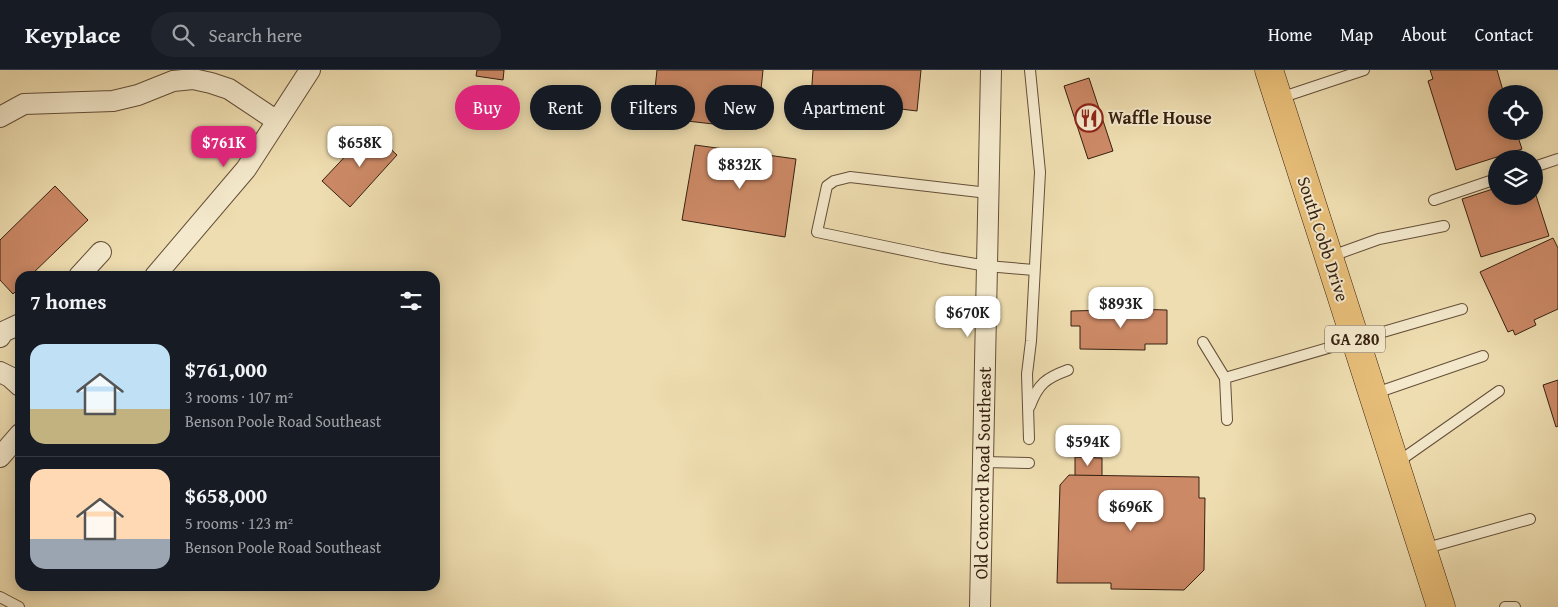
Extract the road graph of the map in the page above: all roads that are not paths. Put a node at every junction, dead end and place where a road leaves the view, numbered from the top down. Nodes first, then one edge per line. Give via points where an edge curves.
1 (310, 70) edge
2 (991, 70) edge
3 (1030, 70) edge
4 (1269, 70) edge
5 (1364, 70) edge
6 (1278, 99) junction
7 (0, 115) edge
8 (277, 121) junction
9 (1558, 159) edge
10 (1543, 164) edge
11 (1488, 182) edge
12 (988, 193) junction
13 (1434, 200) dead end
14 (1444, 226) dead end
15 (101, 252) dead end
16 (1328, 257) junction
17 (987, 266) junction
18 (1034, 270) junction
19 (84, 271) edge
20 (159, 271) edge
21 (1462, 309) dead end
22 (15, 326) edge
23 (0, 337) edge
24 (1356, 341) junction
25 (1203, 342) dead end
26 (1483, 356) dead end
27 (1068, 370) dead end
28 (0, 372) edge
29 (1225, 378) junction
30 (15, 382) edge
31 (1499, 391) dead end
32 (1372, 394) junction
33 (1029, 406) junction
34 (1226, 420) dead end
35 (1029, 439) dead end
36 (15, 440) edge
37 (0, 457) edge
38 (983, 462) junction
39 (1029, 463) dead end
40 (1395, 464) junction
41 (1530, 519) dead end
42 (1422, 549) junction
43 (0, 597) edge
44 (19, 607) edge
45 (980, 607) edge
46 (1440, 607) edge
47 (1505, 607) edge
48 (1515, 607) edge

1 - 8 street
2 - 12 street, Old Concord Road Southeast
3 - 18 lane via 1040,172
4 - 6 main road, South Cobb Drive / GA 280
5 - 6 lane
6 - 16 main road, South Cobb Drive / GA 280
7 - 8 street via 24,104 114,101 173,81 193,79 230,90
8 - 20 street via 246,169
9 - 10 lane
11 - 13 lane
12 - 17 street, Old Concord Road Southeast
12 - 17 lane via 850,177 827,186 817,232
14 - 16 lane via 1379,239
15 - 19 street
16 - 24 main road, South Cobb Drive / GA 280
17 - 18 lane
17 - 38 street, Old Concord Road Southeast
18 - 33 lane via 1027,374
21 - 24 lane
22 - 23 street
24 - 29 lane
24 - 32 main road, South Cobb Drive / GA 280
25 - 29 lane
26 - 32 lane
27 - 33 lane via 1042,384
28 - 30 street
29 - 34 lane
31 - 40 lane
32 - 40 main road, South Cobb Drive / GA 280
33 - 35 lane
36 - 37 street
38 - 39 lane
38 - 45 street, Old Concord Road Southeast
40 - 42 main road, South Cobb Drive / GA 280
41 - 42 lane
42 - 46 main road, South Cobb Drive / GA 280
43 - 44 lane
47 - 48 lane

